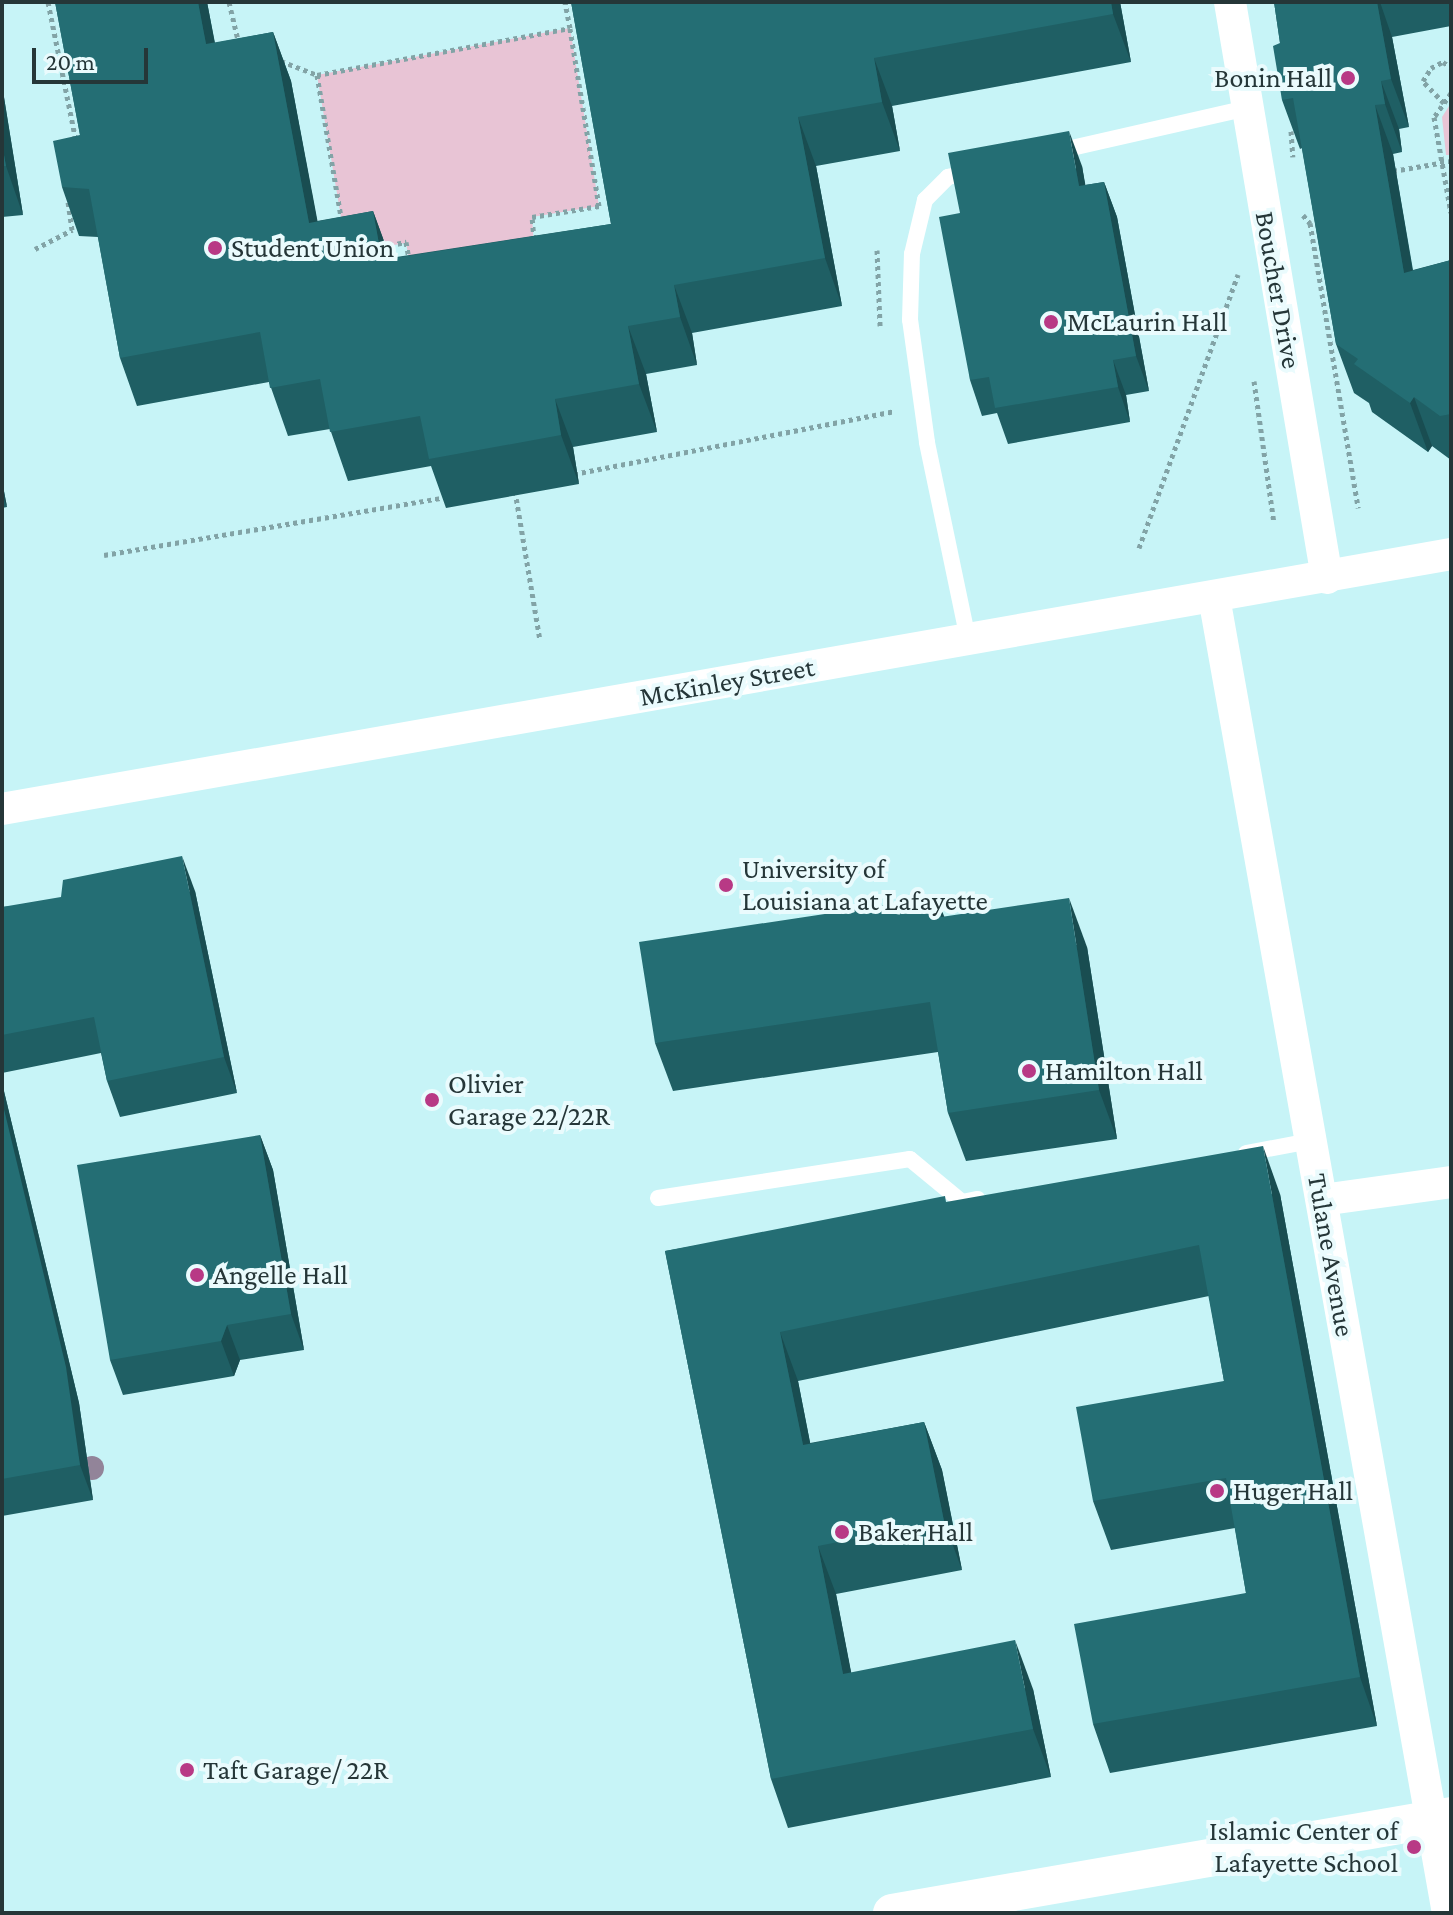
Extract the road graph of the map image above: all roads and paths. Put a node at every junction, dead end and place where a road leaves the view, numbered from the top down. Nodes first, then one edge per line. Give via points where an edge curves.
1 (48, 2) edge
2 (229, 2) edge
3 (565, 2) edge
4 (1230, 2) edge
5 (570, 28) junction
6 (253, 51) edge
7 (266, 56) edge
8 (1451, 67) edge
9 (317, 75) junction
10 (1451, 93) edge
11 (1444, 103) junction
12 (1248, 108) junction
13 (1289, 120) edge
14 (70, 150) edge
15 (1041, 155) edge
16 (1451, 161) edge
17 (1442, 163) junction
18 (994, 166) edge
19 (1382, 173) edge
20 (66, 189) edge
21 (1277, 191) junction
22 (1451, 213) edge
23 (344, 238) edge
24 (534, 246) edge
25 (377, 248) edge
26 (35, 249) dead end
27 (877, 250) dead end
28 (411, 267) edge
29 (1241, 287) dead end
30 (882, 341) dead end
31 (1252, 366) dead end
32 (892, 399) dead end
33 (560, 477) edge
34 (530, 483) edge
35 (514, 486) junction
36 (499, 488) edge
37 (451, 496) edge
38 (1358, 508) dead end
39 (1274, 523) dead end
40 (1139, 548) dead end
41 (1451, 554) edge
42 (104, 555) dead end
43 (1327, 578) junction
44 (1214, 597) junction
45 (968, 639) junction
46 (540, 640) dead end
47 (2, 809) edge
48 (1311, 1141) junction
49 (1220, 1157) edge
50 (1451, 1182) edge
51 (992, 1197) edge
52 (658, 1198) dead end
53 (1322, 1200) junction
54 (1441, 1817) edge
55 (892, 1913) edge
56 (1448, 1913) edge

1 - 14 path via 78,138
2 - 6 path via 240,46
3 - 5 path
4 - 12 street, Boucher Drive
5 - 9 path
5 - 24 path via 599,206 532,217
7 - 9 path
8 - 11 path via 1443,62 1423,81
9 - 23 path
10 - 11 path
11 - 17 path via 1434,117
12 - 15 lane
12 - 21 street, Boucher Drive
13 - 21 path via 1295,150
16 - 17 path
17 - 19 path
17 - 22 path
18 - 45 lane via 948,177 932,188 912,254 910,320 927,442
20 - 26 path via 72,230
21 - 38 path via 1310,223
21 - 43 street, Boucher Drive
25 - 28 path via 406,242
27 - 30 path
29 - 40 path via 1239,271
31 - 39 path
32 - 33 path via 895,414
34 - 35 path
35 - 36 path
35 - 46 path
37 - 42 path
41 - 43 street, McKinley Street
43 - 44 street, McKinley Street
44 - 45 street, McKinley Street
44 - 48 street, Tulane Avenue
45 - 47 street, McKinley Street
48 - 49 lane
48 - 53 street, Tulane Avenue
50 - 53 street
51 - 52 lane via 962,1202 910,1159
53 - 54 street, Tulane Avenue
54 - 55 street
54 - 56 street, Tulane Avenue

